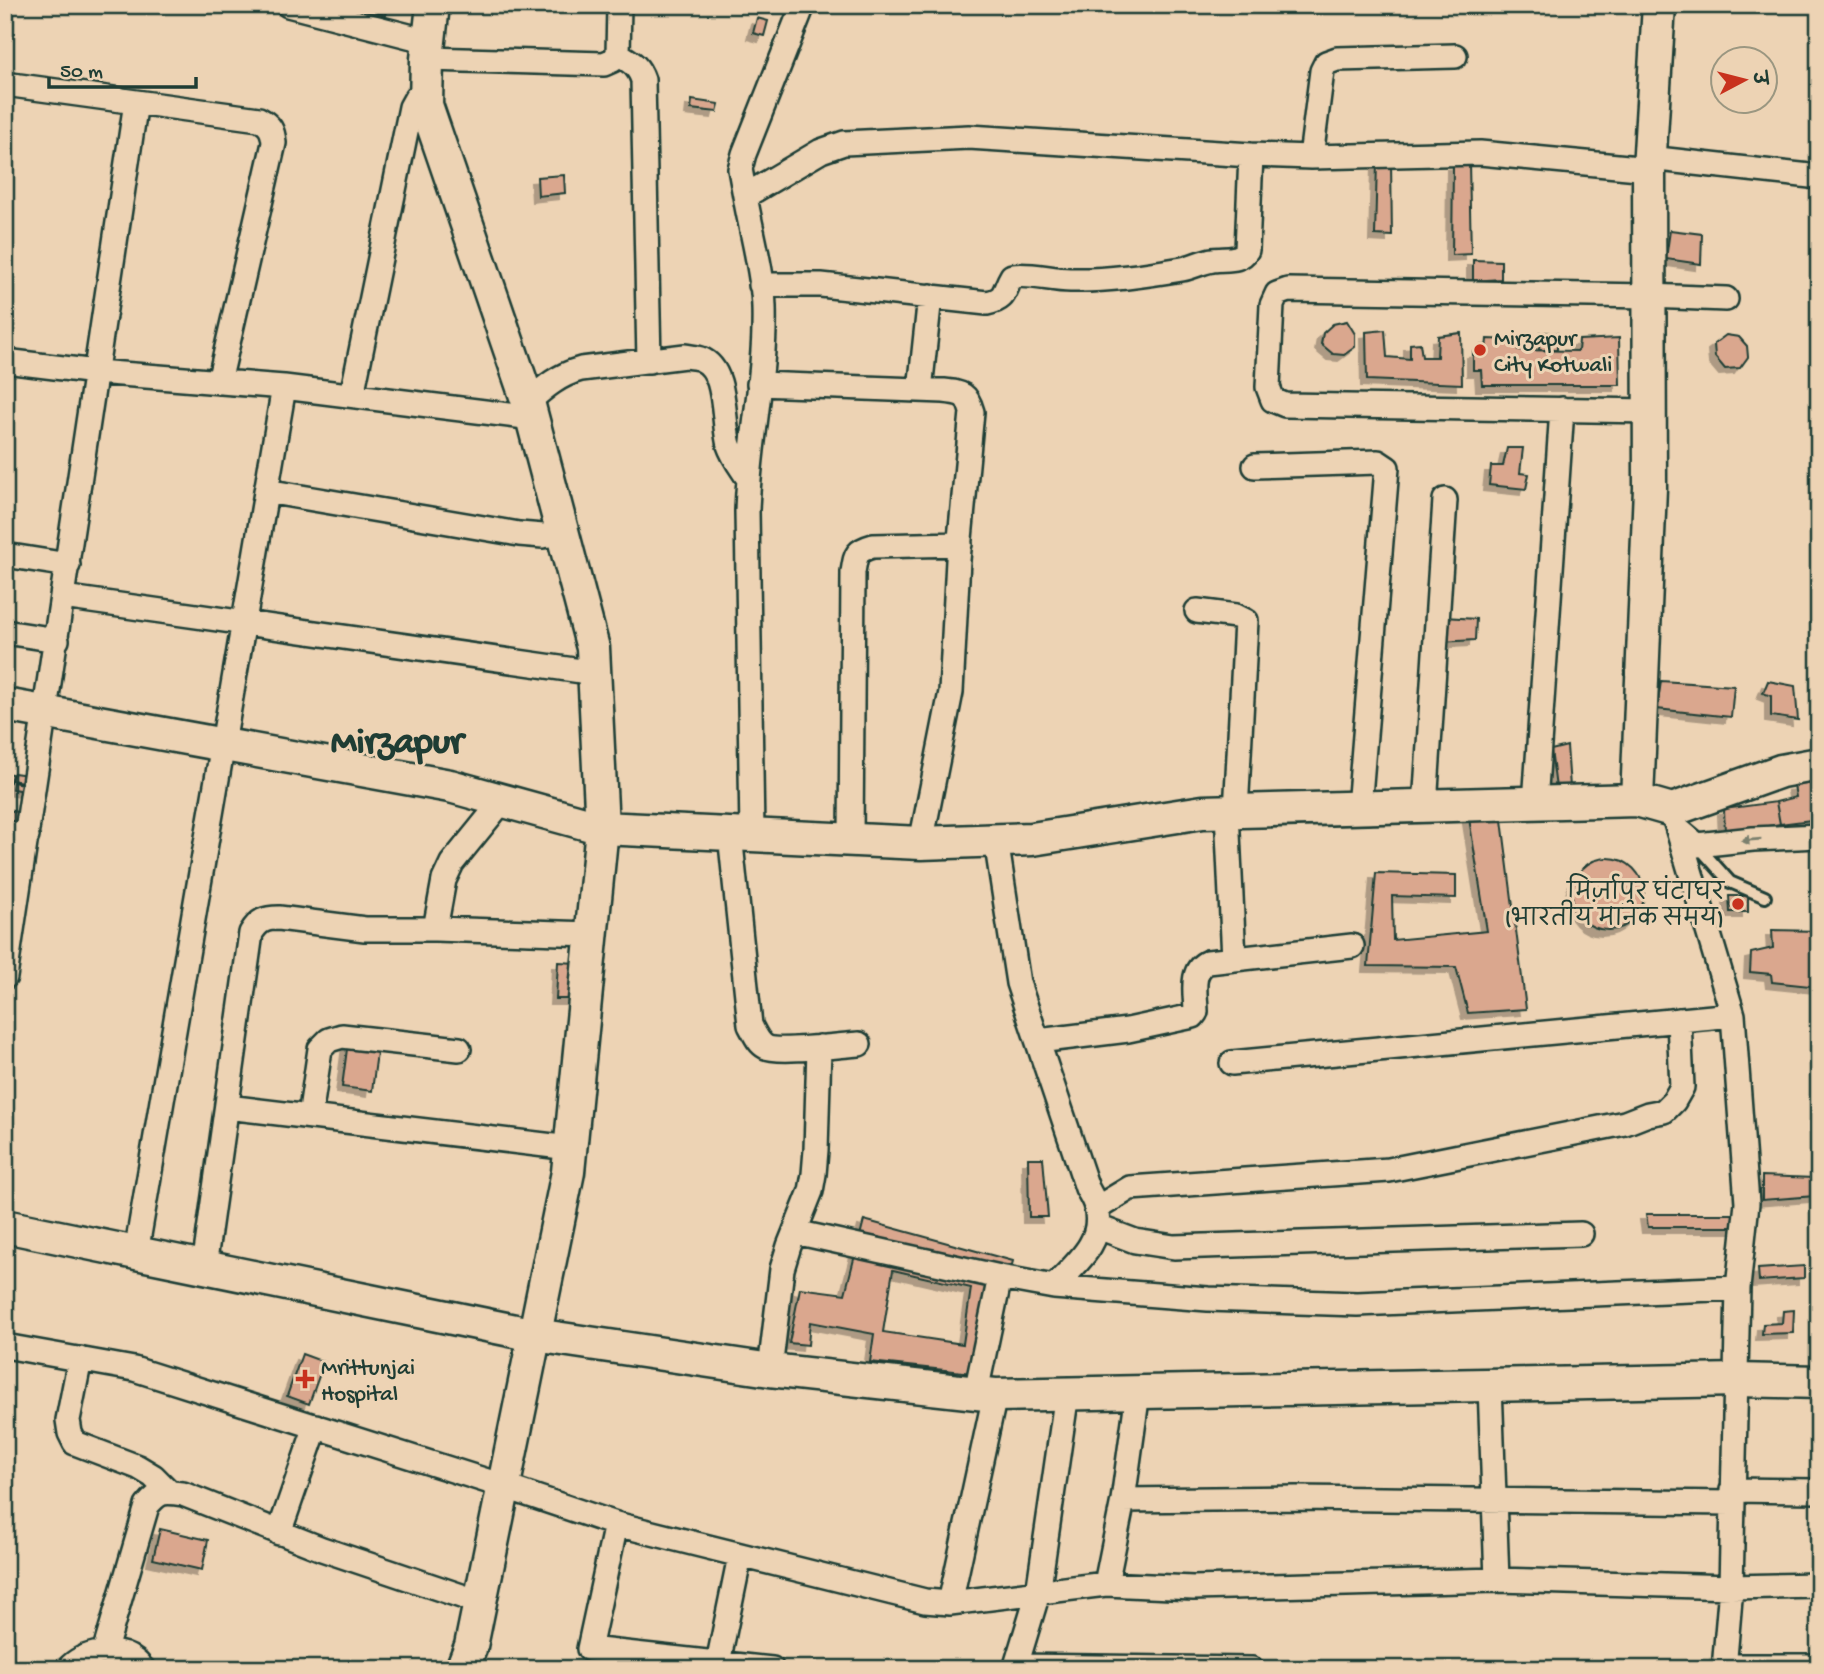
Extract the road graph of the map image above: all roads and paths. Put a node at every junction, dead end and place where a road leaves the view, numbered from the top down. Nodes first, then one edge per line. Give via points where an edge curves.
1 (288, 5) edge
2 (433, 5) edge
3 (620, 5) edge
4 (803, 5) edge
5 (1659, 5) edge
6 (618, 54) junction
7 (1455, 56) dead end
8 (427, 63) junction
9 (5, 84) edge
10 (136, 102) junction
11 (1251, 155) junction
12 (1311, 157) junction
13 (1649, 163) junction
14 (1819, 177) edge
15 (745, 196) junction
16 (761, 285) junction
17 (930, 296) junction
18 (1649, 296) junction
19 (1726, 299) dead end
20 (5, 361) edge
21 (649, 361) junction
22 (96, 373) junction
23 (219, 382) junction
24 (759, 384) junction
25 (284, 387) junction
26 (920, 390) junction
27 (352, 396) junction
28 (1562, 409) junction
29 (530, 410) junction
30 (1650, 411) junction
31 (1255, 466) dead end
32 (748, 478) junction
33 (266, 491) junction
34 (1445, 500) dead end
35 (563, 533) junction
36 (960, 544) junction
37 (5, 555) edge
38 (68, 565) junction
39 (63, 597) junction
40 (1197, 611) dead end
41 (244, 623) junction
42 (5, 632) edge
43 (57, 640) junction
44 (595, 673) junction
45 (5, 705) edge
46 (46, 713) junction
47 (223, 745) junction
48 (1819, 764) edge
49 (503, 800) junction
50 (1637, 800) junction
51 (1535, 803) junction
52 (1425, 806) junction
53 (1359, 808) junction
54 (1231, 812) junction
55 (1675, 820) junction
56 (602, 828) junction
57 (741, 834) junction
58 (16, 835) edge
59 (1819, 836) edge
60 (851, 839) junction
61 (996, 840) junction
62 (921, 843) junction
63 (1697, 845) junction
64 (1765, 897) dead end
65 (435, 929) junction
66 (591, 934) junction
67 (8, 944) edge
68 (1352, 946) dead end
69 (1234, 960) junction
70 (5, 977) edge
71 (1733, 1015) junction
72 (1679, 1020) junction
73 (1038, 1041) junction
74 (859, 1044) dead end
75 (819, 1047) junction
76 (459, 1049) dead end
77 (1232, 1063) dead end
78 (227, 1107) junction
79 (310, 1117) junction
80 (570, 1149) junction
81 (1097, 1218) junction
82 (5, 1226) edge
83 (795, 1231) junction
84 (1581, 1234) dead end
85 (136, 1253) junction
86 (204, 1267) junction
87 (1000, 1278) junction
88 (1054, 1287) junction
89 (1738, 1288) junction
90 (535, 1335) junction
91 (5, 1346) edge
92 (80, 1359) junction
93 (770, 1370) junction
94 (1737, 1380) junction
95 (1819, 1381) edge
96 (1490, 1385) junction
97 (1138, 1392) junction
98 (1068, 1393) junction
99 (986, 1394) junction
100 (316, 1426) junction
101 (503, 1486) junction
102 (1819, 1491) edge
103 (169, 1492) junction
104 (1732, 1497) junction
105 (1123, 1500) junction
106 (1494, 1500) junction
107 (616, 1524) junction
108 (279, 1533) junction
109 (740, 1556) junction
110 (1497, 1580) junction
111 (1106, 1584) junction
112 (1819, 1585) edge
113 (1731, 1587) junction
114 (1038, 1592) junction
115 (480, 1602) junction
116 (950, 1603) junction
117 (104, 1653) junction
118 (588, 1659) edge
119 (718, 1663) junction
120 (1819, 1666) edge
121 (1015, 1667) edge
122 (1724, 1667) edge
123 (68, 1669) edge
124 (143, 1669) edge
125 (462, 1669) edge
126 (772, 1669) edge
127 (1252, 1669) edge

1 - 8 street
2 - 8 street
3 - 6 street
4 - 15 street via 744,154 740,170
5 - 13 street
6 - 8 street via 604,64
6 - 21 street via 640,70 643,80
7 - 12 street via 1326,63
8 - 27 street via 411,107
8 - 29 street via 426,105
9 - 10 street
10 - 22 street
10 - 23 street via 259,119 273,132
11 - 12 street
11 - 15 street via 969,137 844,143 821,151
11 - 17 street via 1249,240 1244,255 1112,278 1069,281 1021,274 1012,276 998,301 987,303
12 - 13 street via 1480,153
13 - 14 street
13 - 18 street
15 - 16 street
16 - 17 street via 821,285
16 - 24 street via 764,336
17 - 26 street
18 - 19 street
18 - 28 street via 1287,290 1276,294 1268,387 1273,400 1285,405
18 - 30 street
20 - 22 street
21 - 29 street via 567,373 552,381
21 - 32 street via 685,356 712,366 719,377 729,446
22 - 23 street
22 - 38 street
23 - 25 street
24 - 26 street
24 - 32 street
25 - 27 street
25 - 33 street
26 - 36 street via 959,392 968,399 972,412
27 - 29 street
28 - 30 street
28 - 51 street
29 - 35 street
30 - 50 street
31 - 53 street via 1378,462 1387,468
32 - 57 street
33 - 35 street via 519,534
33 - 41 street
34 - 52 street
35 - 44 street via 593,648
36 - 60 street via 873,546 856,556
36 - 62 street via 951,692
37 - 38 street
38 - 39 street
39 - 41 street
39 - 43 street
40 - 54 street via 1246,621
41 - 44 street
41 - 47 street
42 - 43 street
43 - 46 street
44 - 56 street
45 - 46 street
46 - 47 street
46 - 58 street
47 - 49 street via 450,786
47 - 85 street
48 - 55 street via 1782,771
49 - 56 street
49 - 65 street via 452,863 444,880
50 - 51 street
50 - 55 street
51 - 52 street
52 - 53 street
53 - 54 street
54 - 61 street
54 - 69 street
55 - 63 street
55 - 71 street
56 - 57 street
56 - 66 street
57 - 60 street
57 - 75 street via 750,1025 765,1046
58 - 67 street
59 -> 63 street
60 - 62 street
61 - 62 street
61 - 73 street via 1018,983
63 - 64 lane via 1730,883
65 - 66 street
65 - 78 street via 365,929 279,918 257,923 251,933
66 - 80 street
67 - 70 street
68 - 69 street
69 - 73 street via 1200,966 1195,974 1193,1016
71 - 72 street
71 - 89 street via 1747,1203
72 - 77 street
72 - 81 street via 1682,1087 1664,1111 1625,1123 1389,1170 1130,1188
73 - 81 street
74 - 75 street
75 - 83 street via 814,1174
76 - 79 street via 342,1036 329,1040 320,1049
78 - 79 street
78 - 86 street
79 - 80 street
80 - 90 street
81 - 84 street via 1135,1241 1174,1247
81 - 88 street via 1093,1245
82 - 85 street
83 - 87 street
83 - 93 street via 782,1269
85 - 86 street
86 - 90 street
87 - 88 street
87 - 99 street
88 - 89 street via 1357,1304
89 - 94 street
90 - 93 street
90 - 101 street
91 - 92 street
92 - 100 street via 134,1369
92 - 103 street via 68,1420 75,1443 138,1467
93 - 99 street
94 - 95 street
94 - 96 street
94 - 104 street
96 - 97 street
96 - 106 street
97 - 98 street
97 - 105 street
98 - 99 street
98 - 114 street
99 - 116 street
100 - 101 street
100 - 108 street
101 - 107 street
101 - 115 street
102 - 104 street
103 - 108 street
103 - 117 street via 156,1495 147,1506
104 - 106 street
104 - 113 street
105 - 106 street
105 - 111 street
106 - 110 street
107 - 109 street
107 - 118 street
108 - 115 street
109 - 116 street via 896,1595
109 - 119 street
110 - 111 street via 1193,1588
110 - 113 street
111 - 114 street
112 - 113 street
113 - 122 street
114 - 116 street
114 - 121 street
115 - 125 street
117 - 123 street via 83,1658
117 - 124 street via 134,1659
118 - 119 street
119 - 126 street
120 - 122 street
121 - 127 street

